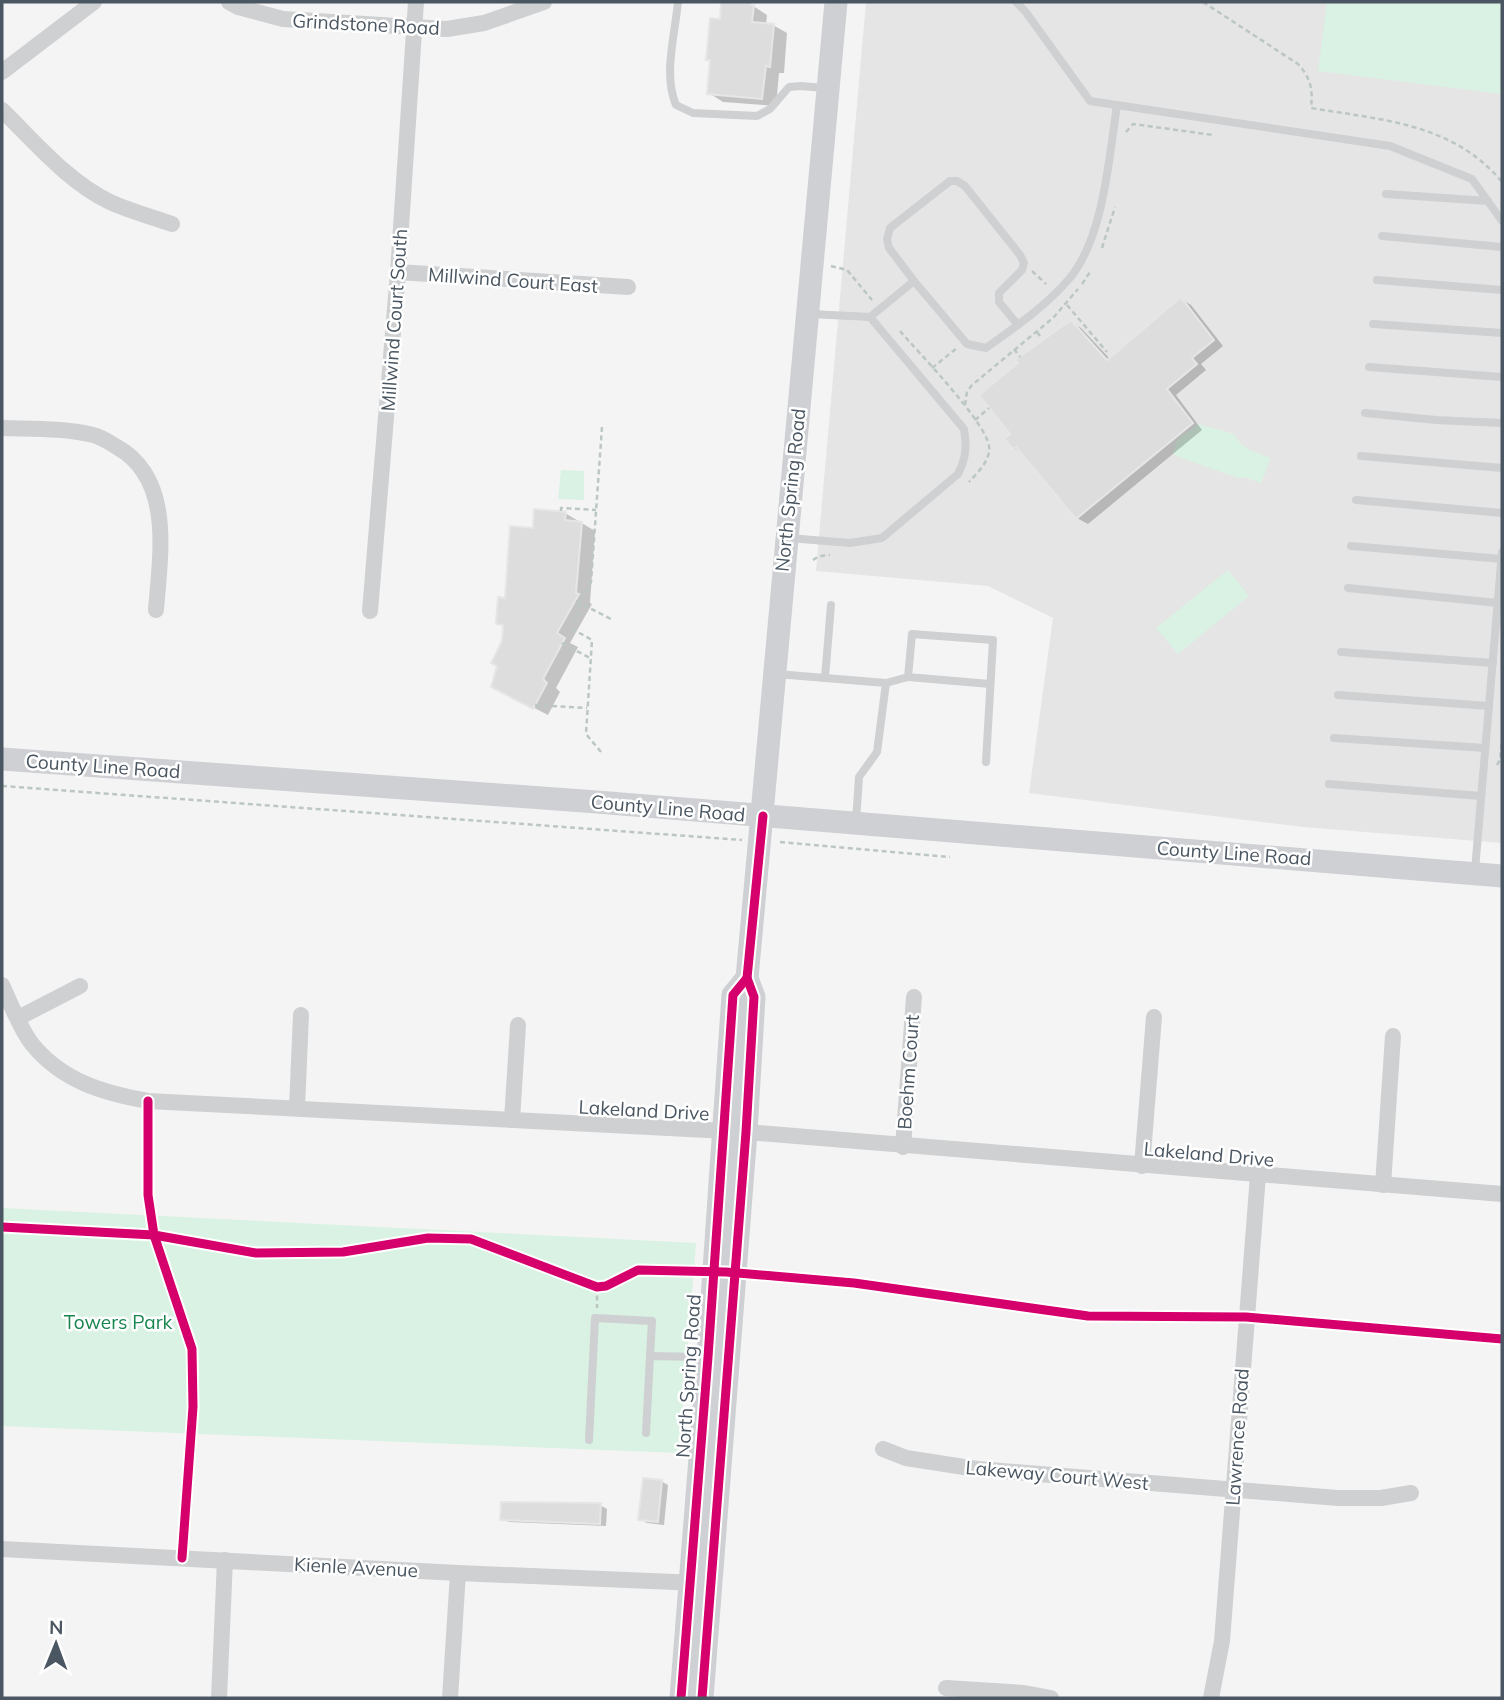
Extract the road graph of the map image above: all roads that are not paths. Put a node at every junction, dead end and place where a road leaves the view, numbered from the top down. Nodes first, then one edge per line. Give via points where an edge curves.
1 (94, 2) edge
2 (229, 2) edge
3 (416, 2) edge
4 (544, 2) edge
5 (678, 2) edge
6 (836, 2) edge
7 (1016, 2) edge
8 (414, 28) junction
9 (2, 72) edge
10 (828, 88) junction
11 (1117, 105) junction
12 (2, 110) edge
13 (1386, 194) dead end
14 (1488, 201) junction
15 (1502, 221) edge
16 (172, 224) dead end
17 (1382, 236) dead end
18 (1502, 247) edge
19 (398, 272) junction
20 (1377, 280) dead end
21 (914, 281) junction
22 (628, 287) dead end
23 (1502, 290) edge
24 (808, 314) junction
25 (870, 317) junction
26 (1373, 324) dead end
27 (1018, 325) junction
28 (1502, 333) edge
29 (1369, 367) dead end
30 (1502, 377) edge
31 (1365, 413) dead end
32 (1502, 423) edge
33 (2, 428) edge
34 (1361, 456) dead end
35 (1502, 468) edge
36 (1356, 500) dead end
37 (1502, 513) edge
38 (785, 537) junction
39 (1351, 546) dead end
40 (1502, 552) edge
41 (1502, 559) edge
42 (1348, 588) dead end
43 (1498, 603) junction
44 (831, 605) dead end
45 (156, 610) dead end
46 (370, 611) dead end
47 (1341, 652) dead end
48 (1493, 663) junction
49 (774, 674) junction
50 (908, 677) junction
51 (825, 678) junction
52 (886, 683) junction
53 (990, 684) junction
54 (1338, 695) dead end
55 (1489, 706) junction
56 (1334, 738) dead end
57 (1485, 748) junction
58 (2, 759) edge
59 (986, 762) dead end
60 (1329, 784) dead end
61 (1482, 796) junction
62 (763, 816) junction
63 (855, 824) junction
64 (1474, 873) junction
65 (1502, 876) edge
66 (2, 985) edge
67 (79, 986) dead end
68 (914, 997) dead end
69 (301, 1015) dead end
70 (1154, 1017) dead end
71 (18, 1018) junction
72 (518, 1025) dead end
73 (1393, 1036) dead end
74 (297, 1108) junction
75 (512, 1120) junction
76 (735, 1132) junction
77 (902, 1147) junction
78 (1142, 1166) junction
79 (1258, 1175) junction
80 (1382, 1185) junction
81 (1502, 1195) edge
82 (650, 1356) junction
83 (718, 1358) junction
84 (646, 1433) dead end
85 (589, 1440) dead end
86 (883, 1448) dead end
87 (1233, 1489) junction
88 (1411, 1493) dead end
89 (2, 1549) edge
90 (225, 1560) junction
91 (458, 1573) junction
92 (700, 1583) junction
93 (946, 1688) dead end
94 (1212, 1695) edge
95 (219, 1698) edge
96 (450, 1698) edge
97 (681, 1698) edge
98 (702, 1698) edge
99 (1051, 1698) edge
100 (1230, 1698) edge

1 - 9 street
2 - 8 street, Grindstone Road via 284,19
3 - 8 street, Millwind Court South
4 - 8 street, Grindstone Road via 484,23
5 - 10 lane via 670,79 676,105 693,113 757,116 789,88
6 - 10 main road, North Spring Road
7 - 11 lane via 1090,101
8 - 19 street, Millwind Court South
10 - 24 main road, North Spring Road
11 - 14 lane via 1390,146 1472,179
11 - 27 lane via 1102,199 1088,244 1070,278
12 - 16 street via 89,190
13 - 14 lane
14 - 15 lane
17 - 18 lane
19 - 22 street, Millwind Court East
19 - 46 street, Millwind Court South
20 - 23 lane
21 - 25 lane
21 - 27 lane via 967,344 986,348
21 - 27 lane via 889,248 890,228 950,181 957,181 1024,263 999,293 999,302
24 - 25 lane
24 - 38 main road, North Spring Road
25 - 38 lane via 964,429 965,461 958,474 882,538 850,543
26 - 28 lane
29 - 30 lane
31 - 32 lane
33 - 45 street via 94,435 135,461 148,478 159,516
34 - 35 lane
36 - 37 lane
38 - 49 main road, North Spring Road
39 - 41 lane
40 - 41 lane
41 - 43 lane
42 - 43 lane
43 - 48 lane
44 - 51 lane
47 - 48 lane
48 - 55 lane
49 - 51 lane
49 - 62 main road, North Spring Road
50 - 52 lane
50 - 53 lane
50 - 53 lane via 912,634 993,640
51 - 52 lane
52 - 63 lane via 877,752 859,778
53 - 59 lane
54 - 55 lane
55 - 57 lane
56 - 57 lane
57 - 61 lane
58 - 62 main road, County Line Road
60 - 61 lane
61 - 64 lane
62 - 63 main road, County Line Road
62 - 76 main road, North Spring Road via 747,978 754,997
63 - 64 main road, County Line Road
64 - 65 main road, County Line Road
66 - 71 street, Lakeland Drive
67 - 71 street
68 - 77 street, Boehm Court
69 - 74 street
70 - 78 street
71 - 74 street, Lakeland Drive via 32,1044 62,1072 111,1095
72 - 75 street
73 - 80 street
74 - 75 street, Lakeland Drive
75 - 76 street, Lakeland Drive
76 - 77 street, Lakeland Drive
76 - 83 main road, North Spring Road
77 - 78 street, Lakeland Drive
78 - 79 street, Lakeland Drive
79 - 80 street, Lakeland Drive
79 - 87 street, Lawrence Road
80 - 81 street, Lakeland Drive
82 - 83 lane
82 - 84 lane
82 - 85 lane via 652,1321 595,1318
83 - 92 main road, North Spring Road
86 - 87 street, Lakeway Court West via 906,1458 977,1469
87 - 88 street, Lakeway Court West via 1364,1499
87 - 94 street, Lawrence Road via 1222,1641
89 - 90 street, Kienle Avenue
90 - 91 street, Kienle Avenue
90 - 95 street
91 - 92 street, Kienle Avenue
91 - 96 street
92 - 97 main road, North Spring Road
92 - 98 main road, North Spring Road
93 - 99 street
94 - 100 street

